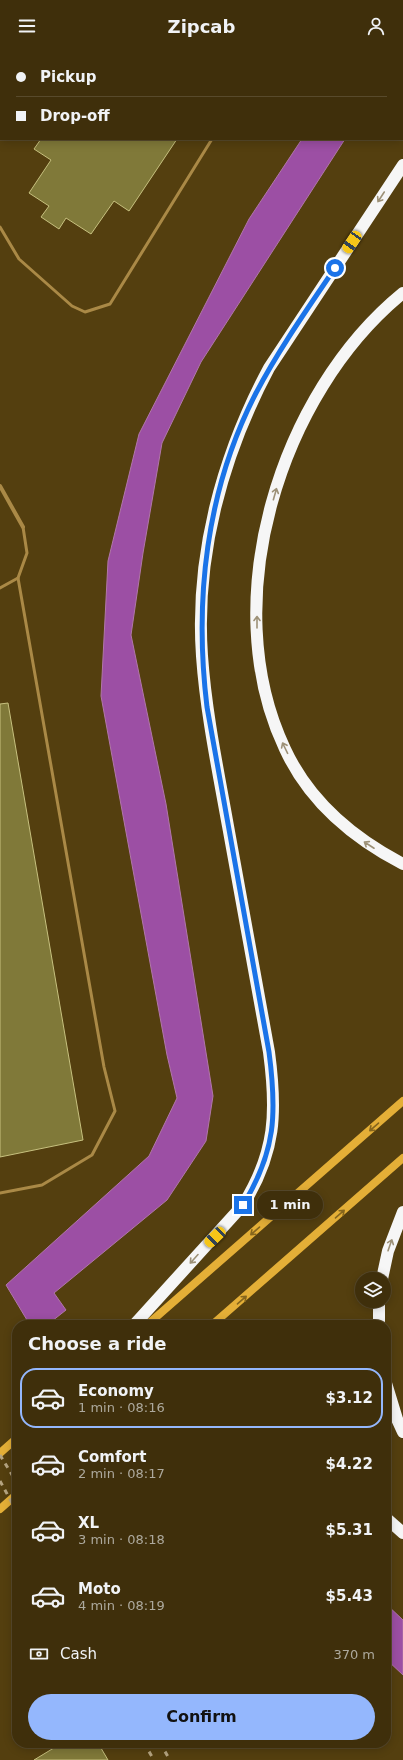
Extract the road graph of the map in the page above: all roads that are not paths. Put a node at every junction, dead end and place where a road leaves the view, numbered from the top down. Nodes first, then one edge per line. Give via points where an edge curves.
1 (211, 140) edge
2 (403, 165) edge
3 (0, 227) edge
4 (403, 293) edge
5 (0, 486) edge
6 (23, 527) joint
7 (18, 578) junction
8 (0, 588) edge
9 (403, 864) edge
10 (403, 1101) edge
11 (403, 1158) edge
12 (0, 1193) edge
13 (403, 1212) edge
14 (384, 1272) edge
15 (379, 1308) edge
16 (139, 1320) edge
17 (153, 1320) edge
18 (218, 1320) edge
19 (379, 1320) edge
20 (391, 1401) edge
21 (403, 1432) edge
22 (12, 1442) edge
23 (0, 1453) edge
24 (12, 1498) edge
25 (0, 1508) edge
26 (391, 1522) edge
27 (403, 1533) edge

1 - 3 lane via 110,304 102,308 85,312 72,306 19,259
2 -> 16 highway via 269,368 233,446 216,501 202,595 204,681 212,739 269,1052 274,1087 273,1124 266,1157 252,1191 243,1205
9 -> 4 highway via 358,838 337,820 323,806 297,770 285,750 269,708 263,686 257,637 258,582 262,553 273,502 289,451 313,402 337,364 380,312
5 - 6 street
6 - 7 lane via 26,553
7 - 8 lane
7 - 12 lane via 104,1067 115,1110 92,1154 42,1185
10 -> 17 main road
18 -> 11 main road
14 -> 13 highway via 388,1251
15 - 19 highway
20 - 21 highway
22 - 23 main road
24 - 25 main road
26 - 27 highway

